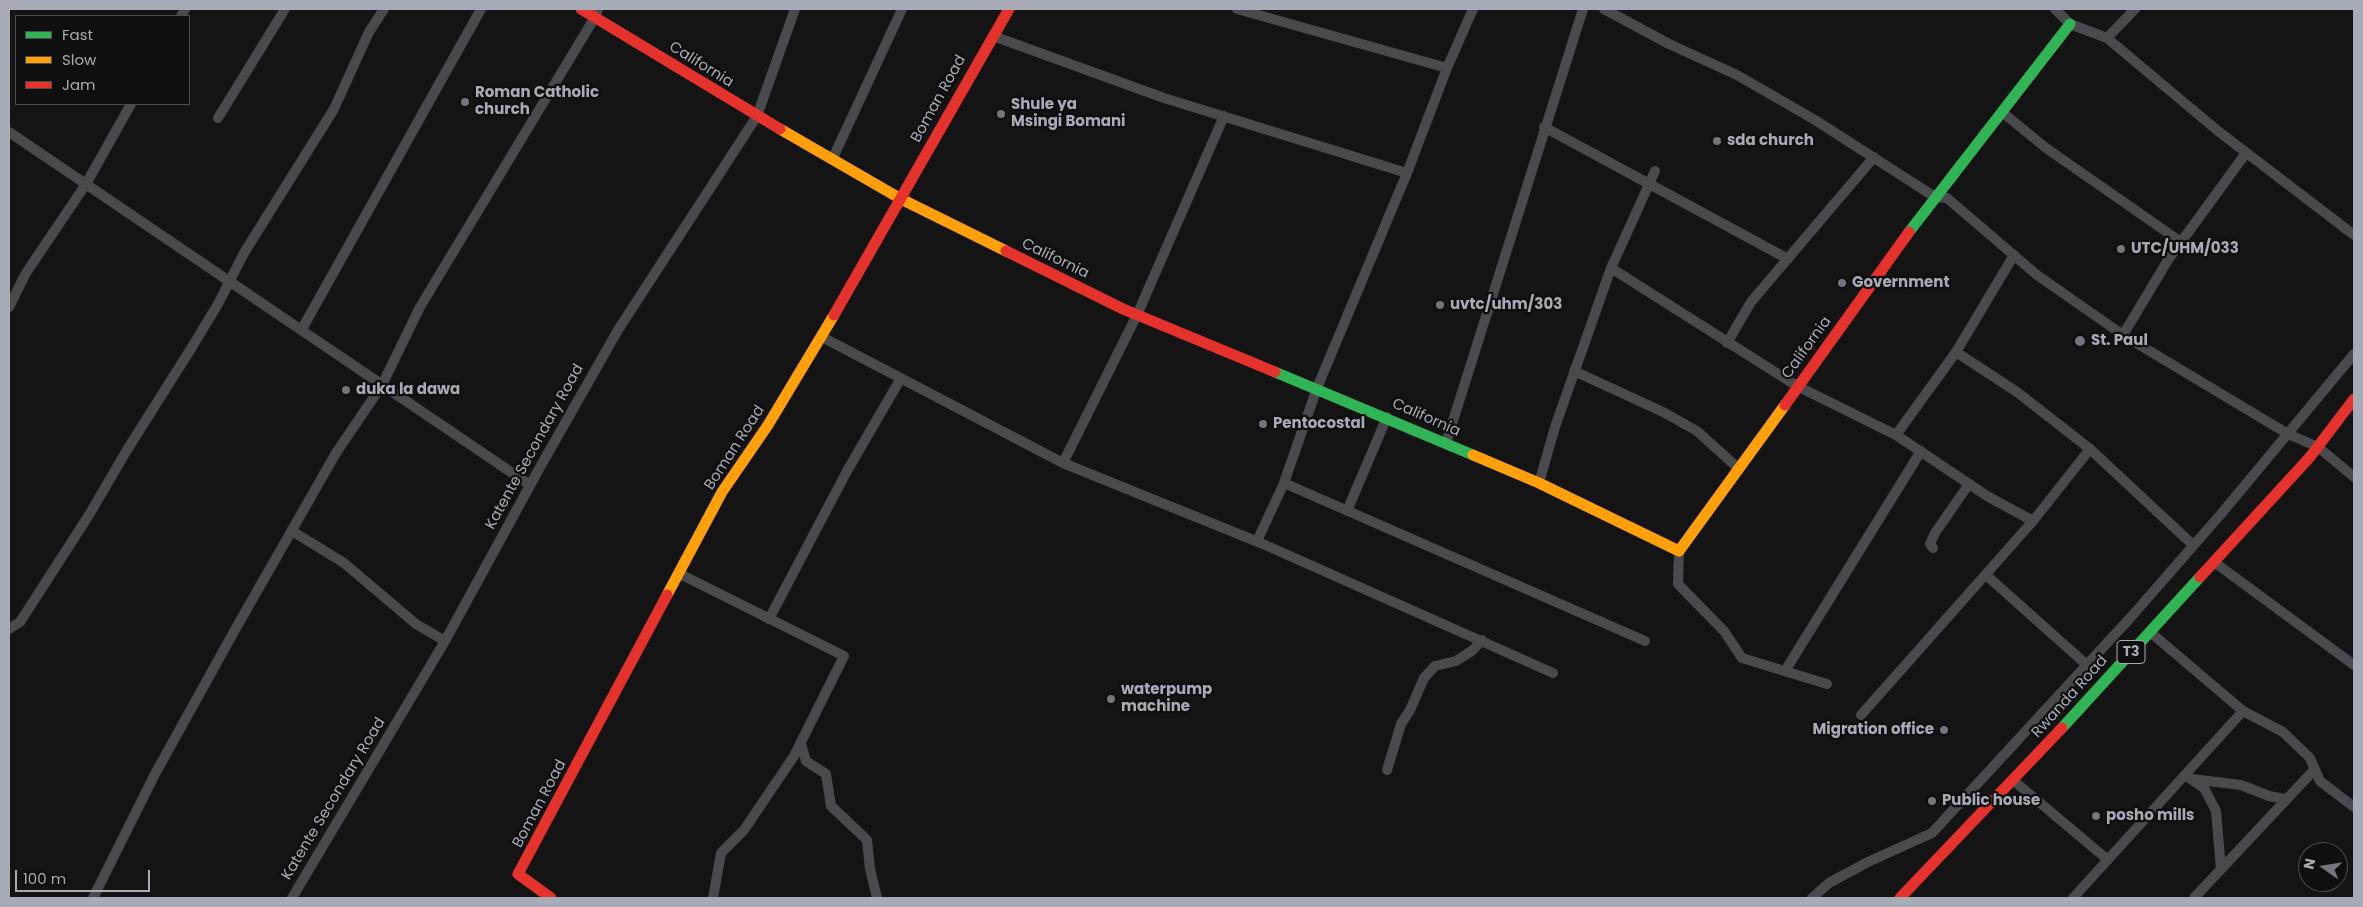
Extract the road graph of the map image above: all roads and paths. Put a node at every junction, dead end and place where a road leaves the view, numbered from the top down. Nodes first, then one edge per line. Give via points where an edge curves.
1 (285, 9) edge
2 (384, 9) edge
3 (481, 9) edge
4 (581, 9) edge
5 (795, 9) edge
6 (902, 9) edge
7 (1008, 9) edge
8 (1237, 9) edge
9 (1473, 9) edge
10 (1583, 9) edge
11 (1604, 9) edge
12 (2056, 9) edge
13 (2135, 9) edge
14 (596, 13) edge
15 (2070, 24) junction
16 (992, 36) junction
17 (2107, 38) junction
18 (1447, 68) junction
19 (130, 105) edge
20 (2002, 112) junction
21 (757, 116) junction
22 (1224, 116) junction
23 (218, 118) dead end
24 (1544, 127) junction
25 (9, 132) edge
26 (2246, 153) junction
27 (1874, 157) junction
28 (832, 160) junction
29 (1655, 171) dead end
30 (1407, 173) junction
31 (86, 184) junction
32 (1649, 185) junction
33 (1935, 197) junction
34 (900, 199) junction
35 (2354, 235) edge
36 (2181, 242) junction
37 (2014, 255) junction
38 (1788, 259) junction
39 (1611, 268) junction
40 (230, 280) junction
41 (9, 307) edge
42 (1137, 315) junction
43 (302, 329) junction
44 (2123, 335) junction
45 (822, 337) junction
46 (1727, 343) junction
47 (1956, 352) junction
48 (2354, 354) edge
49 (1574, 371) junction
50 (901, 378) junction
51 (382, 385) junction
52 (1798, 386) junction
53 (1317, 388) junction
54 (2354, 399) edge
55 (1387, 417) junction
56 (2288, 434) junction
57 (1896, 435) junction
58 (1446, 443) junction
59 (2318, 447) junction
60 (2090, 449) junction
61 (1921, 452) junction
62 (1064, 463) junction
63 (1738, 468) junction
64 (2354, 477) edge
65 (1284, 483) junction
66 (1539, 483) junction
67 (1969, 484) junction
68 (530, 485) junction
69 (1347, 510) junction
70 (2033, 521) junction
71 (292, 531) junction
72 (1257, 541) junction
73 (2193, 545) junction
74 (1933, 548) dead end
75 (1679, 551) junction
76 (2214, 562) junction
77 (680, 574) junction
78 (1986, 575) junction
79 (769, 618) junction
80 (9, 629) edge
81 (2150, 632) junction
82 (1482, 640) junction
83 (1645, 640) dead end
84 (445, 641) junction
85 (2087, 665) junction
86 (2354, 665) edge
87 (1785, 671) junction
88 (1553, 673) dead end
89 (1827, 684) dead end
90 (2243, 711) junction
91 (1861, 715) dead end
92 (801, 744) junction
93 (2315, 768) junction
94 (1387, 770) dead end
95 (2188, 777) junction
96 (2014, 780) junction
97 (2286, 799) junction
98 (2354, 807) edge
99 (2108, 860) junction
100 (2221, 869) junction
101 (93, 898) edge
102 (292, 898) edge
103 (552, 898) edge
104 (713, 898) edge
105 (877, 898) edge
106 (1812, 898) edge
107 (1900, 898) edge
108 (2073, 898) edge
109 (2194, 898) edge

1 - 23 street
2 - 40 street via 369,32 334,109
3 - 43 street
4 - 14 main road, California
5 - 21 street, Katente Secondary Road
6 - 28 street
7 - 16 main road, Boman Road
8 - 18 street
9 - 18 street
10 - 24 street
11 - 27 street via 1737,75
12 - 15 street
13 - 17 street
14 - 21 main road, California
14 - 51 street via 420,307
15 - 17 street
15 - 20 main road, California
16 - 22 street via 1164,98
16 - 34 main road, Boman Road
17 - 26 street
18 - 30 street
19 - 31 street
20 - 33 main road, California
20 - 36 street via 2046,148
21 - 28 main road, California
21 - 68 street, Katente Secondary Road via 618,330
22 - 30 street
22 - 42 street
24 - 32 street
24 - 58 street
25 - 31 street
26 - 35 street
26 - 36 street
27 - 33 street
27 - 38 street
28 - 34 main road, California
29 - 32 street
30 - 53 street
31 - 40 street
31 - 41 street via 26,273
32 - 38 street
32 - 39 street
33 - 37 street via 1947,198
33 - 52 main road, California
34 - 42 main road, California
34 - 45 main road, Boman Road
36 - 44 street
37 - 44 street via 2037,275
37 - 47 street
38 - 46 street via 1752,302
39 - 46 street
39 - 49 street
40 - 43 street
40 - 80 street via 90,515 20,622
42 - 53 main road, California
42 - 62 street
43 - 51 street
44 - 56 street
45 - 50 street
45 - 77 main road, Boman Road via 722,492
46 - 52 street
47 - 57 street
47 - 60 street via 2017,392
48 - 56 street
49 - 63 street via 1697,431
49 - 66 street
50 - 62 street
50 - 79 street
51 - 68 street
51 - 71 street via 336,453
52 - 57 street
52 - 63 main road, California
53 - 55 main road, California
53 - 65 street
54 - 59 main road, Rwanda Road / T3
55 - 58 main road, California
55 - 69 street
56 - 59 street
56 - 73 street
57 - 61 street
58 - 66 main road, California
59 - 64 street
59 - 76 main road, Rwanda Road / T3
60 - 70 street
60 - 73 street
61 - 67 street
61 - 87 street
62 - 72 street
63 - 75 main road, California
65 - 69 street
65 - 72 street
66 - 75 main road, California
67 - 70 street
67 - 74 street via 1935,533 1930,544
68 - 84 street, Katente Secondary Road
69 - 83 street
70 - 78 street
71 - 84 street via 344,563 416,624
71 - 101 street via 156,774
72 - 82 street
73 - 85 street
75 - 87 street via 1678,584 1724,631 1742,658
76 - 81 main road, Rwanda Road / T3
76 - 86 street
77 - 79 street
77 - 103 main road, Boman Road via 518,874
78 - 85 street
78 - 91 street
79 - 92 street via 844,656
81 - 90 street
81 - 96 main road, Rwanda Road / T3
82 - 88 street
82 - 94 street via 1456,661 1435,666 1424,678 1402,724
84 - 102 street, Katente Secondary Road
85 - 106 street via 1932,833 1860,866
87 - 89 street
90 - 93 street via 2283,732 2310,758
90 - 95 street
92 - 104 street via 744,830 721,853
92 - 105 street via 806,761 826,774 831,806 867,840
93 - 97 street
93 - 98 street via 2320,781
95 - 97 street via 2241,785
95 - 99 street
95 - 100 street via 2204,788 2216,810
96 - 99 street
96 - 107 main road, Rwanda Road / T3
97 - 100 street
99 - 108 street
100 - 109 street

